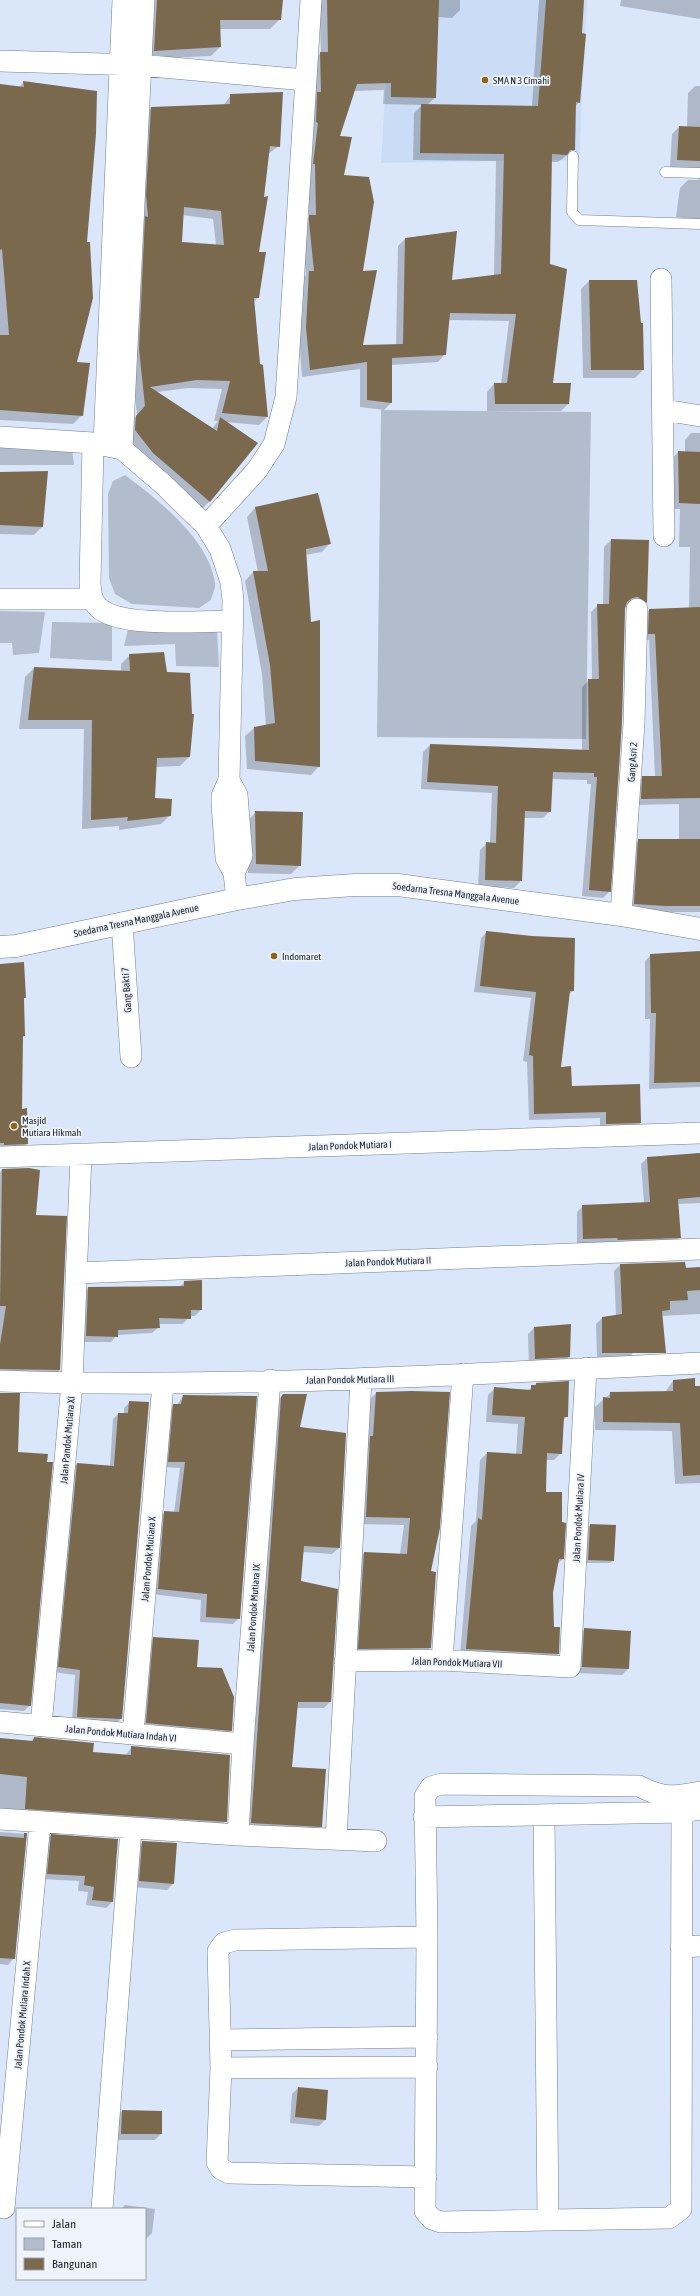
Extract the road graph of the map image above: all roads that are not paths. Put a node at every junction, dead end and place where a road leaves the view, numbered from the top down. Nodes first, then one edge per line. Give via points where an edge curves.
1 (124, 0) edge
2 (144, 0) edge
3 (311, 0) edge
4 (0, 61) edge
5 (119, 64) junction
6 (140, 65) junction
7 (305, 80) junction
8 (573, 156) dead end
9 (665, 172) dead end
10 (700, 173) edge
11 (700, 224) edge
12 (661, 279) dead end
13 (664, 410) junction
14 (700, 416) edge
15 (0, 437) edge
16 (106, 445) junction
17 (206, 526) junction
18 (664, 536) dead end
19 (0, 599) edge
20 (92, 599) junction
21 (637, 609) dead end
22 (232, 621) junction
23 (237, 900) junction
24 (621, 915) junction
25 (122, 923) junction
26 (700, 928) edge
27 (0, 947) edge
28 (131, 1057) dead end
29 (700, 1133) edge
30 (81, 1155) junction
31 (0, 1157) edge
32 (700, 1249) edge
33 (76, 1273) junction
34 (700, 1363) edge
35 (586, 1368) junction
36 (462, 1374) junction
37 (270, 1380) junction
38 (361, 1380) junction
39 (0, 1381) edge
40 (72, 1383) junction
41 (163, 1384) junction
42 (442, 1660) junction
43 (345, 1661) junction
44 (570, 1667) joint
45 (0, 1722) edge
46 (41, 1726) junction
47 (133, 1734) junction
48 (243, 1744) junction
49 (691, 1802) edge
50 (544, 1816) junction
51 (424, 1817) junction
52 (0, 1819) edge
53 (40, 1822) junction
54 (131, 1829) junction
55 (238, 1836) junction
56 (336, 1839) junction
57 (376, 1841) dead end
58 (427, 1937) junction
59 (691, 1947) edge
60 (427, 2037) junction
61 (220, 2040) junction
62 (426, 2067) junction
63 (221, 2068) junction
64 (426, 2177) junction
65 (4, 2208) dead end
66 (102, 2208) edge
67 (548, 2219) junction

1 - 5 street
2 - 6 street
3 - 7 street
4 - 5 street
5 - 6 street
5 - 16 street
6 - 7 street
6 - 16 street
7 - 17 street via 286,397 274,444 257,470
8 - 11 lane via 572,212 579,220
9 - 10 lane
12 - 13 street
13 - 14 street
13 - 18 street
15 - 16 street
16 - 17 street
16 - 20 street via 90,583
17 - 22 street via 220,549 232,582
19 - 20 street
20 - 22 street via 100,609 131,620
21 - 24 street, Gang Asri 2 via 634,723
22 - 23 street via 229,780 222,796 231,818 226,858 234,873
23 - 24 main road, Soedarna Tresna Manggala Avenue via 295,889 398,885
23 - 25 main road, Soedarna Tresna Manggala Avenue
24 - 26 main road, Soedarna Tresna Manggala Avenue
25 - 27 main road, Soedarna Tresna Manggala Avenue via 16,946
25 - 28 street, Gang Bakti 7
29 - 30 street, Jalan Pondok Mutiara I
30 - 31 street, Jalan Pondok Mutiara I
30 - 33 street, Jalan Pandok Mutiara XI
32 - 33 street, Jalan Pondok Mutiara II
33 - 40 street, Jalan Pandok Mutiara XI
34 - 35 street, Jalan Pondok Mutiara III
35 - 36 street, Jalan Pondok Mutiara III
35 - 44 street, Jalan Pondok Mutiara IV
36 - 38 street, Jalan Pondok Mutiara III
36 - 42 street
37 - 38 street, Jalan Pondok Mutiara III
37 - 41 street, Jalan Pondok Mutiara III
37 - 48 street, Jalan Pondok Mutiara IX
38 - 43 street
39 - 40 street, Jalan Pondok Mutiara III
40 - 41 street, Jalan Pondok Mutiara III
40 - 46 street, Jalan Pandok Mutiara XI
41 - 47 street, Jalan Pondok Mutiara X
42 - 43 street, Jalan Pondok Mutiara VII
42 - 44 street, Jalan Pondok Mutiara VII
43 - 56 street
45 - 46 street, Jalan Pondok Mutiara Indah VI
46 - 47 street, Jalan Pondok Mutiara Indah VI
47 - 48 street, Jalan Pondok Mutiara Indah VI
48 - 55 street, Jalan Pondok Mutiara IX
49 - 50 street
49 - 51 street via 658,1796 639,1786 442,1784 431,1787 425,1796
49 - 59 street
50 - 51 street
50 - 67 street
51 - 58 street
52 - 53 street
53 - 54 street
53 - 65 street, Jalan Pondok Mutiara Indah X
54 - 55 street
54 - 66 street
55 - 56 street
56 - 57 street
58 - 60 street
58 - 61 street via 235,1940 224,1943 218,1951
59 - 67 street via 681,2210 669,2218
60 - 61 street
60 - 62 street
61 - 63 street
62 - 63 street
62 - 64 street
63 - 64 street via 217,2162 225,2171
64 - 67 street via 426,2211 432,2219 441,2222

